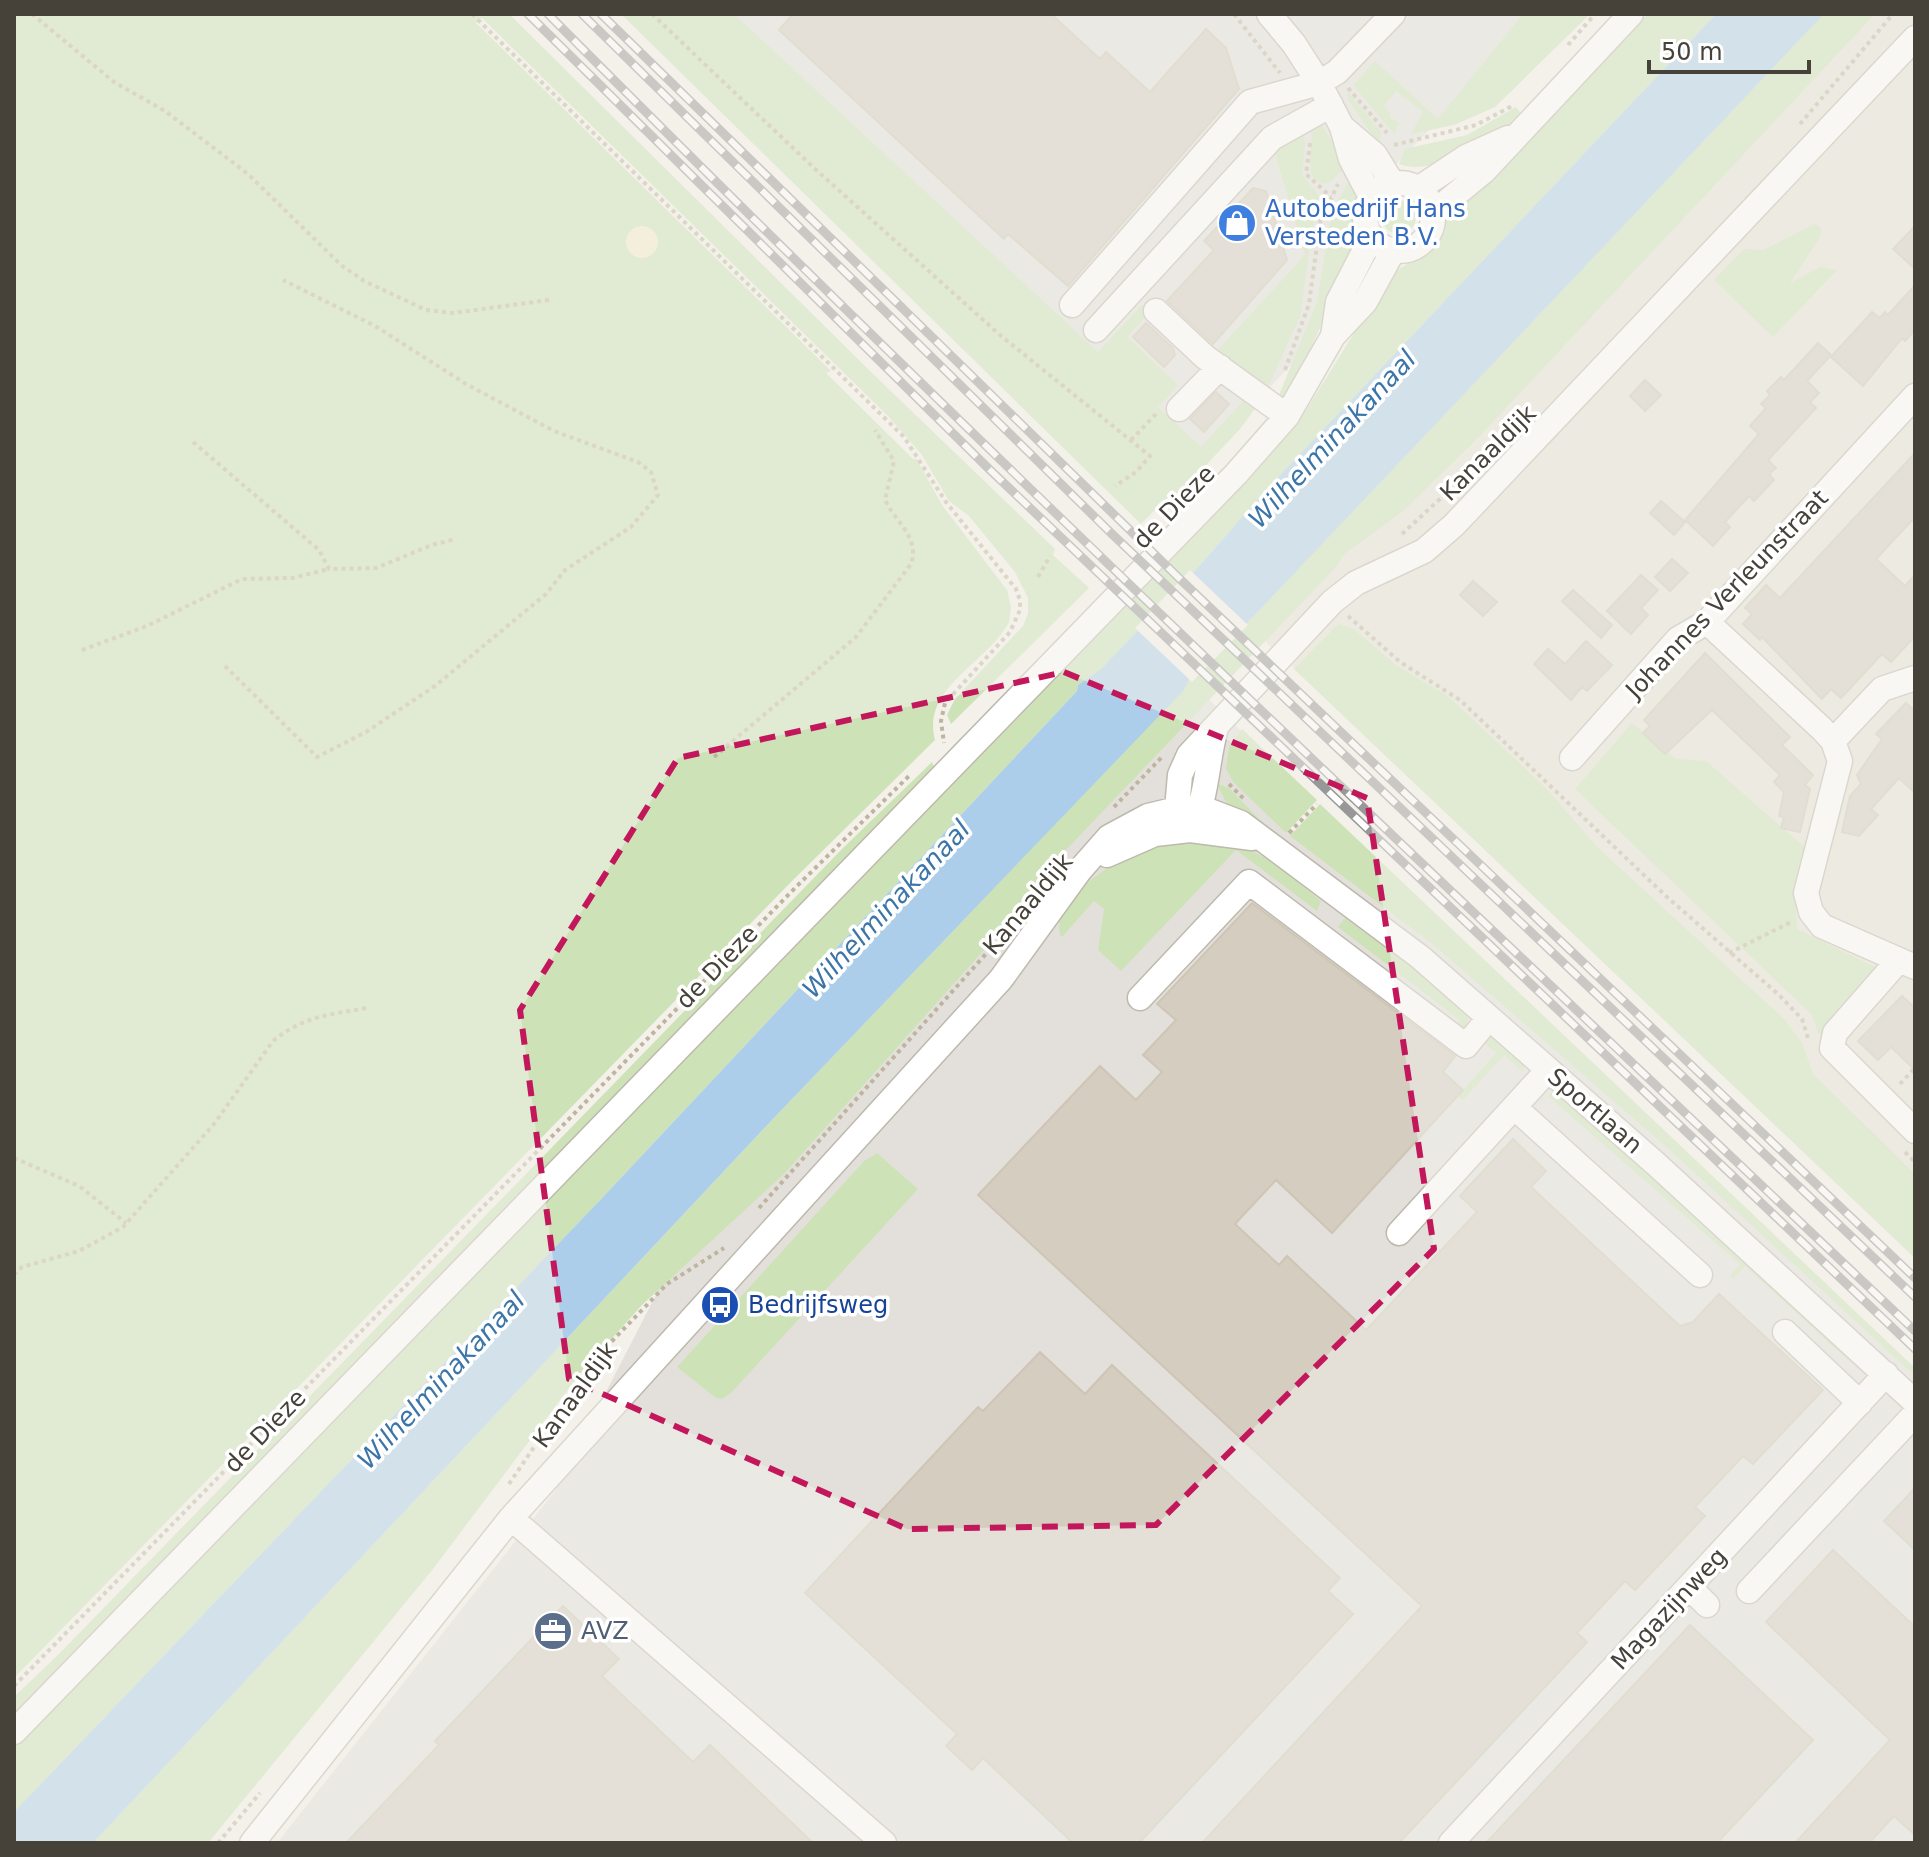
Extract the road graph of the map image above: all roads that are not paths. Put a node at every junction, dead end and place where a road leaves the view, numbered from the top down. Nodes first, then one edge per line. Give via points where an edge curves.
1 (1269, 14) edge
2 (1393, 14) edge
3 (1631, 14) edge
4 (1915, 38) edge
5 (1319, 83) junction
6 (1331, 105) junction
7 (1342, 127) junction
8 (1514, 135) junction
9 (1393, 184) junction
10 (1418, 189) junction
11 (1371, 197) junction
12 (1433, 213) junction
13 (1371, 238) junction
14 (1393, 251) junction
15 (1072, 305) dead end
16 (1156, 311) dead end
17 (1096, 330) dead end
18 (1333, 336) junction
19 (1220, 367) junction
20 (1915, 396) edge
21 (1170, 409) road end
22 (1278, 409) junction
23 (1707, 622) junction
24 (1915, 678) edge
25 (1217, 723) junction
26 (1833, 741) junction
27 (1572, 758) dead end
28 (1202, 808) junction
29 (1177, 809) junction
30 (1190, 830) junction
31 (1258, 839) junction
32 (1080, 870) junction
33 (1341, 900) junction
34 (1316, 933) junction
35 (1907, 963) edge
36 (1140, 998) dead end
37 (1489, 1018) junction
38 (1548, 1070) junction
39 (1514, 1107) junction
40 (1910, 1141) edge
41 (1399, 1233) dead end
42 (1700, 1275) dead end
43 (1785, 1332) dead end
44 (1886, 1374) junction
45 (1915, 1402) edge
46 (1860, 1403) junction
47 (1915, 1414) edge
48 (511, 1518) junction
49 (1689, 1587) junction
50 (1749, 1591) dead end
51 (1707, 1605) dead end
52 (14, 1732) edge
53 (252, 1843) edge
54 (884, 1843) edge
55 (1451, 1843) edge

1 - 5 street
2 - 5 street via 1337,72
3 - 8 street
4 - 25 street, Kanaaldijk via 1454,525 1424,551 1356,583 1332,602
5 - 6 street
5 - 15 street via 1250,102
6 - 7 street
6 - 17 street via 1272,138
7 - 9 street via 1375,155
7 - 11 street
8 - 10 street via 1466,157
8 - 12 street via 1484,171
9 - 10 street
9 - 11 street
10 - 12 street
11 - 13 street via 1365,213
12 - 14 street via 1422,242
13 - 14 street
13 - 18 street, de Dieze via 1338,302
14 - 18 street, de Dieze via 1365,302
16 - 19 street
18 - 22 street, de Dieze
19 - 21 street
19 - 22 street
20 - 23 street, Johannes Verleunstraat
22 - 52 street, de Dieze via 1030,689
23 - 26 street
23 - 27 street, Johannes Verleunstraat via 1678,639
24 - 26 street via 1882,689
25 - 28 street, Kanaaldijk via 1206,760
25 - 29 street, Kanaaldijk via 1189,755 1180,775
26 - 35 street via 1840,761 1806,893 1811,912 1822,926
28 - 29 street, Kanaaldijk
28 - 30 street, Kanaaldijk
28 - 31 street, Sportlaan via 1241,823
29 - 30 street
29 - 32 street, Kanaaldijk via 1148,816 1109,837
30 - 31 street, Sportlaan
30 - 32 street, Kanaaldijk via 1155,834
31 - 33 street, Sportlaan
32 - 48 street, Kanaaldijk via 1001,979
33 - 34 street
33 - 37 street, Sportlaan via 1420,957
34 - 36 street via 1249,882
34 - 37 street via 1466,1046
35 - 40 street via 1835,1033 1832,1048
37 - 38 street, Sportlaan
38 - 39 street
38 - 44 street, Sportlaan
39 - 41 street
39 - 42 street
43 - 46 street
44 - 45 street, Sportlaan
44 - 46 street, Magazijnweg
46 - 49 street, Magazijnweg
47 - 50 street via 1882,1466 1824,1528
48 - 53 street, Kanaaldijk
48 - 54 street
49 - 51 street
49 - 55 street, Magazijnweg

